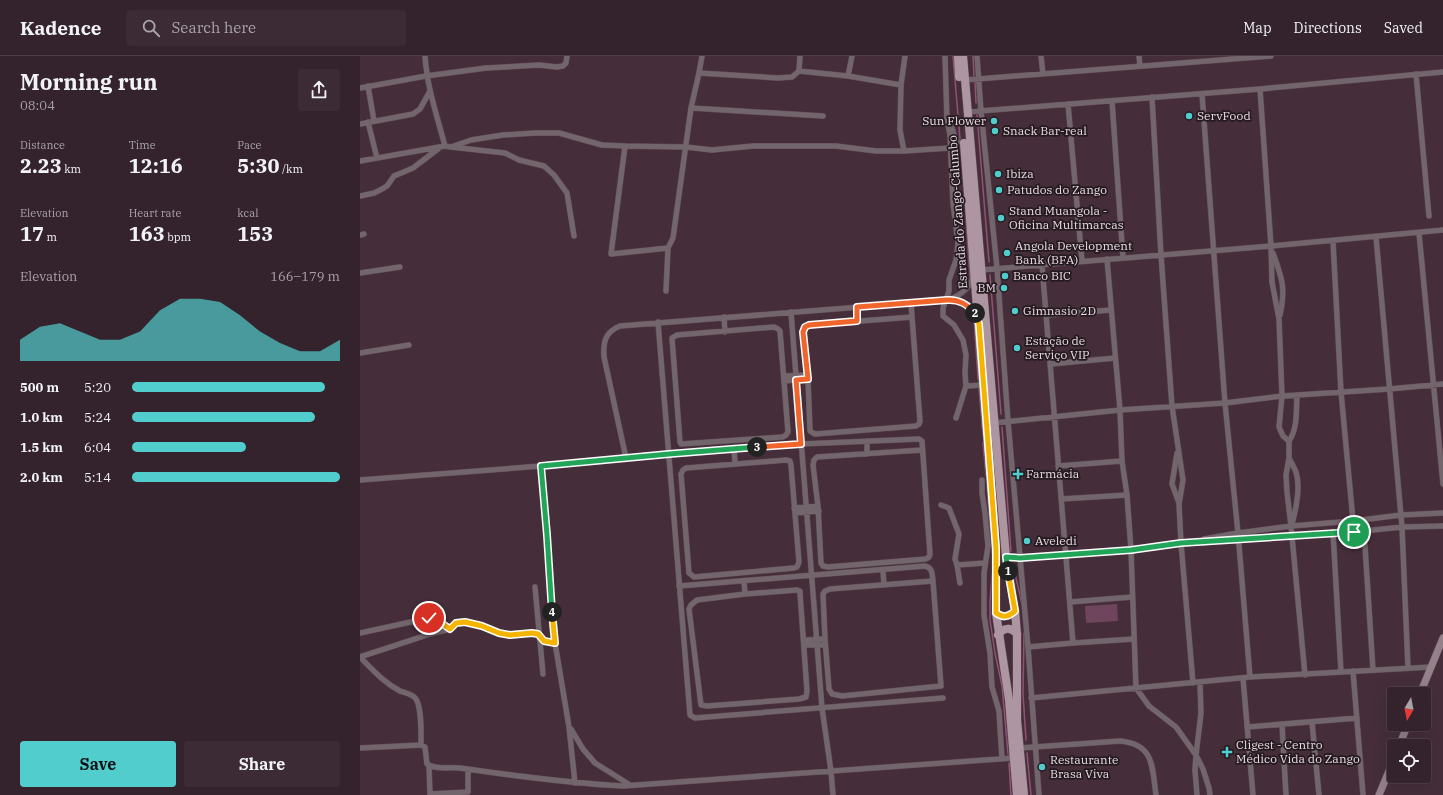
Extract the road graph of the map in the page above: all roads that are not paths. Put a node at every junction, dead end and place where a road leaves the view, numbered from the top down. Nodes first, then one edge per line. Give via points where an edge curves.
1 (425, 56) edge
2 (567, 56) edge
3 (702, 56) edge
4 (800, 56) edge
5 (852, 56) edge
6 (905, 56) edge
7 (945, 56) edge
8 (958, 56) edge
9 (963, 56) edge
10 (977, 56) edge
11 (1041, 56) edge
12 (1139, 56) edge
13 (1271, 56) edge
14 (1249, 57) edge
15 (1140, 66) junction
16 (799, 71) junction
17 (1443, 72) edge
18 (699, 73) junction
19 (1043, 74) junction
20 (1416, 74) junction
21 (426, 76) junction
22 (848, 76) junction
23 (979, 79) junction
24 (965, 80) junction
25 (901, 85) junction
26 (368, 86) junction
27 (360, 88) edge
28 (1260, 89) junction
29 (430, 91) junction
30 (1202, 94) junction
31 (1152, 98) junction
32 (1112, 101) junction
33 (1068, 104) junction
34 (691, 108) junction
35 (947, 109) junction
36 (981, 111) junction
37 (967, 112) junction
38 (823, 116) dead end
39 (374, 121) junction
40 (368, 122) junction
41 (360, 124) edge
42 (950, 135) junction
43 (961, 142) junction
44 (626, 146) junction
45 (445, 147) junction
46 (686, 147) junction
47 (950, 149) junction
48 (904, 151) junction
49 (377, 158) junction
50 (360, 161) edge
51 (360, 196) edge
52 (1429, 216) dead end
53 (1443, 230) edge
54 (1419, 233) junction
55 (574, 236) dead end
56 (1376, 237) junction
57 (1333, 240) junction
58 (1271, 246) junction
59 (668, 248) junction
60 (1213, 250) junction
61 (1161, 255) junction
62 (1122, 258) junction
63 (1107, 259) junction
64 (1082, 261) junction
65 (1042, 265) junction
66 (400, 267) dead end
67 (997, 268) junction
68 (978, 270) junction
69 (360, 273) edge
70 (666, 291) dead end
71 (948, 300) junction
72 (910, 303) junction
73 (857, 307) junction
74 (1110, 310) junction
75 (791, 312) junction
76 (1047, 314) junction
77 (724, 317) junction
78 (912, 317) junction
79 (1279, 319) junction
80 (857, 321) junction
81 (658, 322) junction
82 (979, 324) junction
83 (725, 332) junction
84 (409, 345) dead end
85 (360, 353) edge
86 (1115, 358) junction
87 (1050, 364) junction
88 (808, 377) junction
89 (796, 378) junction
90 (784, 379) junction
91 (1434, 384) junction
92 (1443, 384) edge
93 (980, 385) junction
94 (966, 386) junction
95 (1389, 389) junction
96 (1341, 392) junction
97 (1297, 395) junction
98 (1282, 396) junction
99 (1225, 403) junction
100 (1172, 406) junction
101 (1120, 410) junction
102 (956, 418) dead end
103 (1054, 418) junction
104 (1008, 421) junction
105 (994, 423) junction
106 (867, 441) junction
107 (1289, 441) junction
108 (801, 444) junction
109 (734, 449) junction
110 (922, 450) junction
111 (1178, 450) junction
112 (669, 454) junction
113 (867, 454) junction
114 (626, 458) junction
115 (1289, 458) junction
116 (1122, 461) junction
117 (735, 463) junction
118 (541, 466) junction
119 (1058, 466) junction
120 (360, 480) edge
121 (982, 480) dead end
122 (1443, 484) edge
123 (1127, 495) junction
124 (1061, 499) junction
125 (1179, 504) junction
126 (941, 505) dead end
127 (818, 508) junction
128 (806, 509) junction
129 (794, 510) junction
130 (1443, 513) edge
131 (1401, 515) junction
132 (1353, 521) junction
133 (1291, 526) junction
134 (1443, 526) edge
135 (1402, 527) junction
136 (1364, 531) junction
137 (1333, 532) junction
138 (1354, 532) junction
139 (1238, 533) junction
140 (1292, 535) junction
141 (1238, 540) junction
142 (1181, 543) junction
143 (1131, 550) junction
144 (1067, 554) junction
145 (1006, 557) junction
146 (1020, 558) junction
147 (985, 563) junction
148 (957, 565) junction
149 (883, 571) junction
150 (812, 576) junction
151 (744, 581) junction
152 (933, 581) junction
153 (960, 583) dead end
154 (884, 585) junction
155 (679, 586) junction
156 (535, 587) dead end
157 (745, 594) junction
158 (1132, 597) junction
159 (1070, 602) junction
160 (1015, 611) junction
161 (996, 613) junction
162 (450, 629) junction
163 (360, 633) edge
164 (1017, 634) junction
165 (998, 635) junction
166 (539, 636) junction
167 (1443, 638) edge
168 (1134, 639) junction
169 (817, 642) junction
170 (825, 642) junction
171 (1073, 642) junction
172 (555, 643) junction
173 (804, 643) junction
174 (1028, 648) junction
175 (360, 657) edge
176 (1431, 667) junction
177 (1408, 668) junction
178 (1373, 670) junction
179 (1353, 671) junction
180 (1341, 672) junction
181 (543, 674) dead end
182 (1305, 675) junction
183 (1250, 677) junction
184 (1243, 678) junction
185 (1194, 683) junction
186 (1200, 683) junction
187 (1423, 687) edge
188 (1136, 688) junction
189 (943, 698) dead end
190 (1031, 698) junction
191 (822, 708) junction
192 (1357, 718) junction
193 (1312, 722) junction
194 (1282, 724) junction
195 (569, 727) junction
196 (1247, 727) junction
197 (421, 745) junction
198 (1027, 747) junction
199 (360, 748) edge
200 (1196, 755) junction
201 (1008, 759) junction
202 (429, 765) junction
203 (468, 770) junction
204 (832, 771) junction
205 (1387, 777) edge
206 (575, 783) junction
207 (630, 785) junction
208 (430, 795) edge
209 (833, 795) edge
210 (1016, 795) edge
211 (1024, 795) edge
212 (1039, 795) edge
213 (1156, 795) edge
214 (1197, 795) edge
215 (1210, 795) edge
216 (1253, 795) edge
217 (1286, 795) edge
218 (1319, 795) edge
219 (1363, 795) edge
220 (1380, 795) edge

1 - 21 street
2 - 21 street via 566,63 557,67 539,65 486,68
3 - 18 street
4 - 16 street
5 - 22 street
6 - 25 street
7 - 35 street
8 - 43 main road, Estrada do Zango-Calumbo
9 - 24 main road, Estrada do Zango-Calumbo
10 - 23 street
11 - 19 street
12 - 15 street
13 - 14 street
14 - 15 street
15 - 19 street
16 - 18 street via 792,78
16 - 22 street
17 - 20 street
18 - 34 street
19 - 23 street
20 - 28 street
20 - 52 street
21 - 26 street
21 - 29 street
22 - 25 street
23 - 24 street
23 - 36 street
24 - 37 main road, Estrada do Zango-Calumbo
25 - 48 street via 900,130
26 - 27 street
26 - 39 street
28 - 30 street
28 - 58 street
29 - 39 street via 420,109 413,114
29 - 45 street
30 - 31 street
30 - 60 street
31 - 32 street
31 - 61 street
32 - 33 street
32 - 62 street
33 - 36 street
33 - 64 street
34 - 38 street
34 - 46 street
35 - 42 street
35 - 43 street via 954,135
36 - 37 street
36 - 67 street
37 - 68 main road, Estrada do Zango-Calumbo
39 - 40 street
40 - 41 street
40 - 49 street
42 - 43 street
42 - 47 street
43 - 47 street
43 - 68 main road, Estrada do Zango-Calumbo
44 - 45 street via 602,145 559,133 536,133 503,135
44 - 46 street
44 - 59 street via 611,254
45 - 49 street
45 - 51 street via 413,168 394,176 382,189
45 - 55 street via 505,153 519,160 544,166 567,193
46 - 48 street via 712,150 753,146 836,146 876,151
46 - 59 street via 673,238
47 - 48 street
47 - 71 street via 958,243 956,260 949,280
49 - 50 street
53 - 54 street
54 - 56 street
54 - 91 street
56 - 57 street
56 - 95 street
57 - 58 street
57 - 96 street
58 - 60 street
58 - 79 street via 1272,282
58 - 79 street via 1283,282 1283,301
59 - 70 street
60 - 61 street
60 - 99 street
61 - 62 street
61 - 100 street
62 - 63 street
63 - 64 street
63 - 74 street
64 - 65 street
65 - 67 street
65 - 76 street
66 - 69 street
67 - 68 street
67 - 104 street
68 - 71 street via 966,289
68 - 82 main road, Estrada do Zango-Calumbo
68 - 105 main road, Estrada do Zango-Calumbo
71 - 72 street
71 - 82 street via 967,305 975,313
71 - 94 street via 943,308 943,316 954,325 963,340 966,355
72 - 73 street
72 - 78 street
73 - 75 street
73 - 80 street
74 - 76 street
74 - 86 street
75 - 77 street
75 - 89 street
76 - 87 street
77 - 81 street
77 - 83 street
78 - 80 street
78 - 88 street via 920,421 916,426 812,433
79 - 98 street
80 - 88 street via 805,327 803,332
81 - 112 street
81 - 114 street via 620,326 612,329 606,337 604,357
82 - 93 main road, Estrada do Zango-Calumbo
83 - 90 street via 778,328
83 - 90 street via 677,335 672,338 681,444 783,437 788,432
84 - 85 street
86 - 87 street
86 - 101 street
87 - 103 street
88 - 89 street
89 - 90 street
89 - 108 street
91 - 92 street
91 - 95 street
91 - 122 street
93 - 94 street
93 - 161 main road, Estrada do Zango-Calumbo via 996,558
94 - 102 street
95 - 96 street
95 - 131 street
96 - 97 street
96 - 132 street
97 - 98 street
97 - 107 street via 1295,428
98 - 99 street
98 - 107 street via 1280,427 1283,436
99 - 100 street
99 - 139 street
100 - 101 street
100 - 111 street
101 - 103 street
101 - 116 street
103 - 104 street
103 - 119 street
104 - 105 street
104 - 146 street
105 - 145 main road, Estrada do Zango-Calumbo
106 - 108 street
106 - 110 street via 919,439 923,442
106 - 113 street
107 - 115 street
108 - 109 street
108 - 128 street
109 - 112 street
109 - 117 street
110 - 113 street
110 - 127 street via 930,554 926,559 823,566
111 - 125 street via 1183,480
111 - 125 street via 1172,484
112 - 114 street
112 - 155 street
113 - 127 street via 818,457 814,460
114 - 118 street
115 - 133 street via 1286,475
115 - 133 street via 1296,473 1298,491
116 - 119 street
116 - 123 street
117 - 129 street via 790,461
117 - 129 street via 686,468 681,474 691,576 794,568 798,562
118 - 120 street
118 - 172 street
119 - 124 street
121 - 147 street via 988,546
123 - 124 street
123 - 143 street
124 - 144 street
125 - 142 street
126 - 148 street via 949,508 959,534 955,560
127 - 128 street
128 - 129 street
128 - 150 street
130 - 131 street
131 - 132 street
131 - 135 street
132 - 133 street
132 - 138 street
133 - 139 street
133 - 140 street
134 - 135 street
135 - 136 street
135 - 177 street
136 - 138 street
136 - 178 street
137 - 138 street
137 - 140 street
137 - 180 street
139 - 141 street
139 - 142 street
140 - 141 street
140 - 182 street
141 - 142 street
141 - 183 street
142 - 143 street
142 - 185 street
143 - 144 street
143 - 158 street
144 - 146 street
144 - 159 street
145 - 146 street
145 - 160 main road, Estrada do Zango-Calumbo
146 - 174 street
147 - 148 street
147 - 201 street via 984,615 992,687
148 - 153 street
149 - 150 street
149 - 152 street via 925,566 932,570
149 - 154 street
150 - 151 street
150 - 169 street
151 - 155 street
151 - 157 street
152 - 154 street
152 - 170 street via 941,686 842,696 832,694 829,689
154 - 170 street via 825,591
155 - 191 street via 689,711 692,717
156 - 166 street
157 - 173 street via 800,591
157 - 173 street via 697,600 689,609 700,705 806,697
158 - 159 street
158 - 168 street
159 - 171 street
160 - 161 main road via 1005,617
160 - 164 main road, Estrada do Zango-Calumbo
161 - 165 main road, Estrada do Zango-Calumbo
162 - 163 street via 434,618 429,618
162 - 166 street via 456,623 465,622 499,633 532,633
162 - 175 street
164 - 165 main road via 1007,628
164 - 198 main road, Estrada do Zango-Calumbo via 1016,698
165 - 201 main road, Estrada do Zango-Calumbo via 1008,700
166 - 172 street via 544,641
166 - 181 street
167 - 176 street
168 - 171 street
168 - 188 street
169 - 170 street
169 - 173 street
169 - 191 street
171 - 174 street
172 - 195 street
174 - 190 street
175 - 197 street via 385,682 414,696 417,700
176 - 177 street
176 - 187 street
177 - 178 street
178 - 179 street
179 - 180 street
179 - 192 street
180 - 182 street
182 - 183 street
183 - 184 street
184 - 186 street
184 - 196 street
185 - 186 street
185 - 188 street
186 - 200 street via 1201,713
188 - 190 street
188 - 200 street via 1149,706 1176,727
189 - 191 street
190 - 198 street
191 - 204 street
192 - 193 street
192 - 219 street
193 - 194 street
193 - 218 street
194 - 196 street
194 - 217 street
195 - 206 street
195 - 207 street via 595,763
196 - 216 street
197 - 199 street
197 - 202 street via 425,746
198 - 211 main road, Estrada do Zango-Calumbo
198 - 212 street
198 - 213 street via 1120,741 1130,743 1145,751 1151,760
200 - 214 street
200 - 215 street
201 - 204 street
201 - 210 main road, Estrada do Zango-Calumbo
202 - 203 street
202 - 208 street
203 - 206 street
203 - 208 street via 468,792
204 - 207 street
204 - 209 street
205 - 220 street
206 - 207 street

